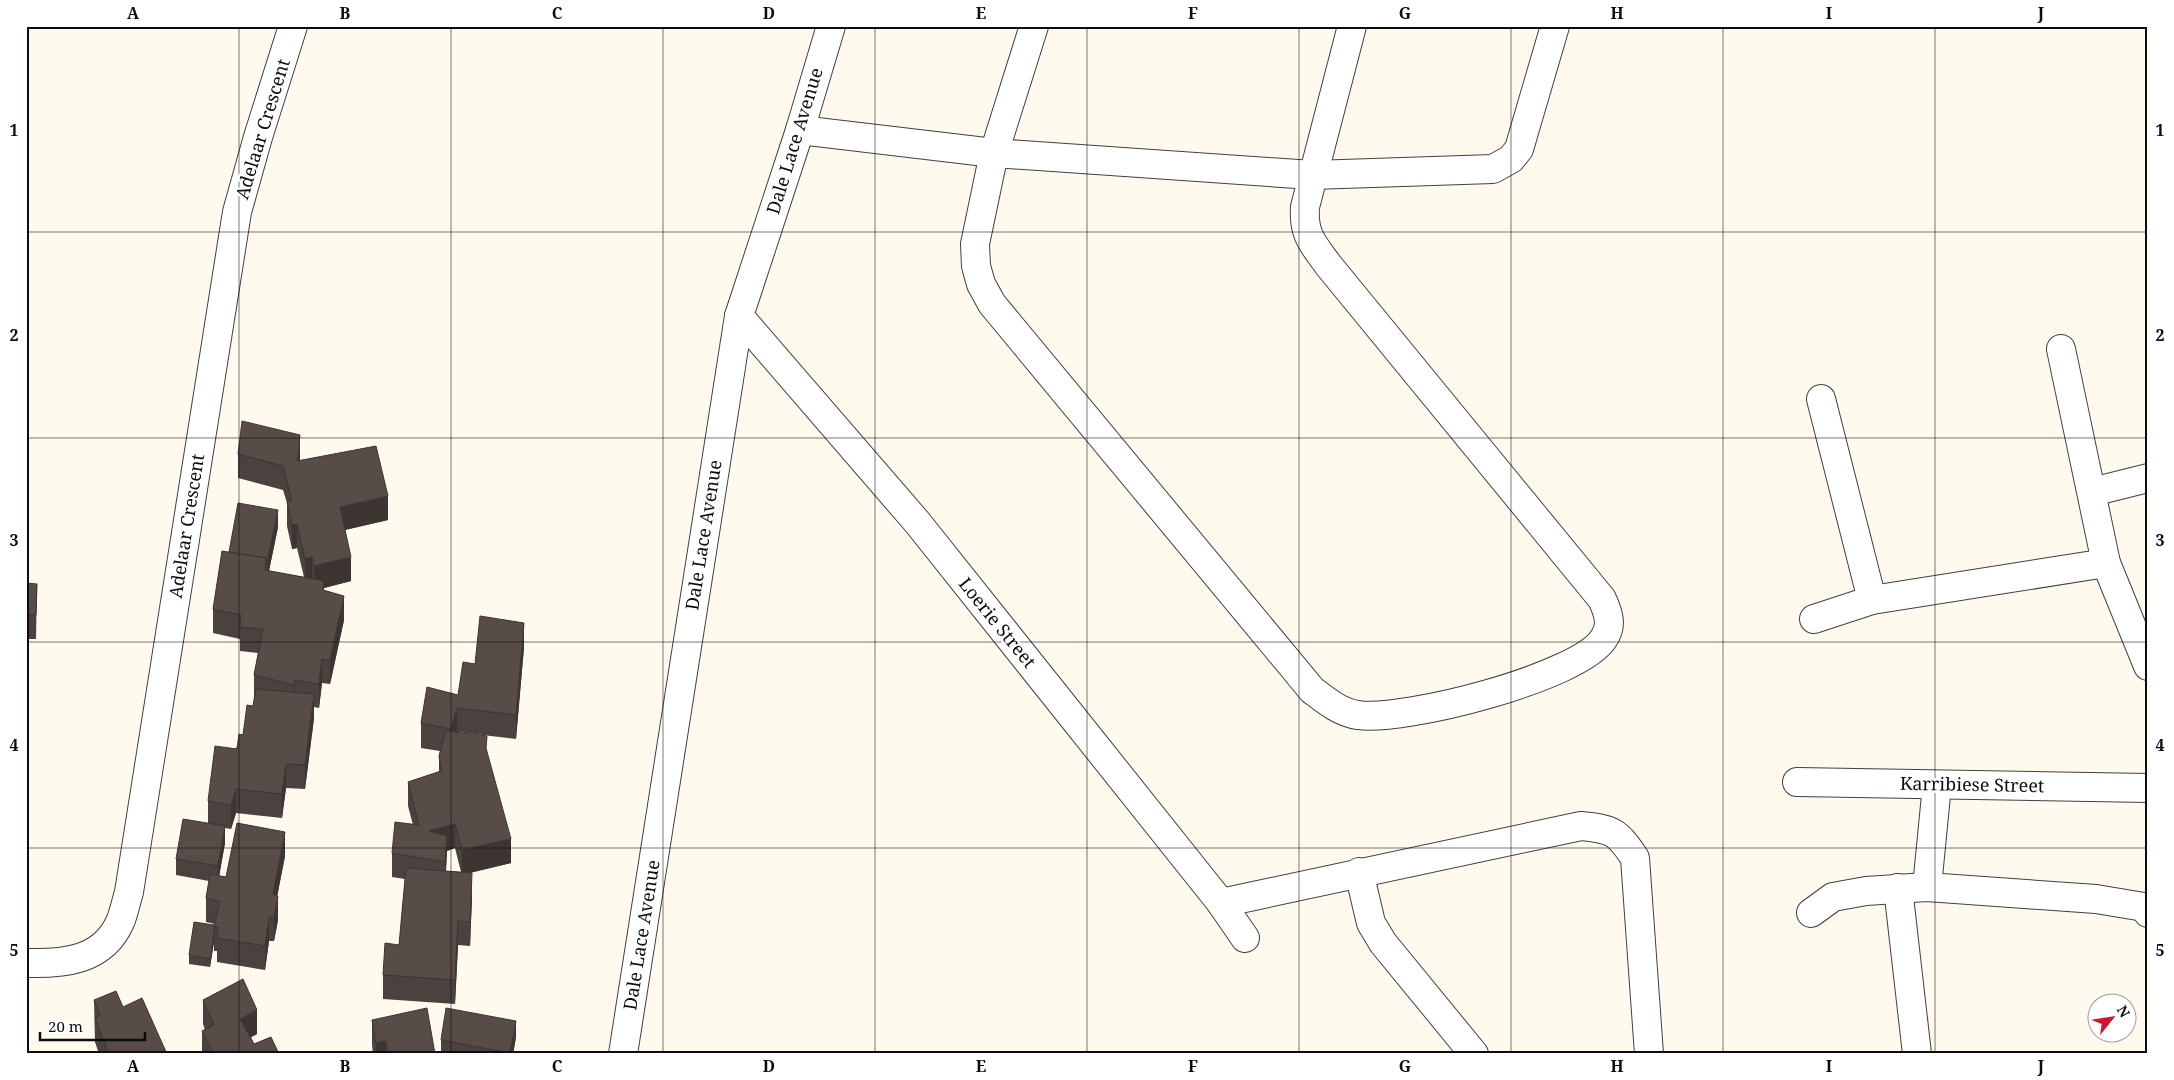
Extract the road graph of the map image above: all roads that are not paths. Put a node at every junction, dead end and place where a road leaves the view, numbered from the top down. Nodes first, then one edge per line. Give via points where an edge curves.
1 (293, 26) edge
2 (831, 26) edge
3 (1034, 26) edge
4 (1352, 26) edge
5 (1555, 26) edge
6 (800, 130) junction
7 (994, 154) junction
8 (1312, 175) junction
9 (739, 316) junction
10 (2061, 349) dead end
11 (1822, 399) dead end
12 (2148, 478) edge
13 (2092, 492) junction
14 (2106, 563) junction
15 (1872, 600) junction
16 (1814, 620) dead end
17 (2148, 666) edge
18 (1797, 782) dead end
19 (1937, 785) junction
20 (2148, 788) edge
21 (1359, 872) junction
22 (1927, 887) junction
23 (1898, 888) junction
24 (1222, 903) junction
25 (1811, 913) dead end
26 (2148, 913) edge
27 (1245, 938) dead end
28 (26, 963) edge
29 (623, 1054) edge
30 (1474, 1054) edge
31 (1648, 1054) edge
32 (1917, 1054) edge

1 - 28 street, Adelaar Crescent via 238,212 129,892 120,923 104,945 81,959 60,964
2 - 6 street, Dale Lace Avenue
3 - 7 street
4 - 8 street
5 - 8 street via 1519,149 1503,165 1478,170
6 - 7 street
6 - 9 street, Dale Lace Avenue
7 - 8 street
7 - 8 street via 975,244 981,284 992,304 1312,690 1333,705 1356,715 1378,717 1478,699 1571,664 1591,653 1604,638 1609,624 1609,613 1602,599 1308,237 1304,224
9 - 24 street, Loerie Street via 917,522
9 - 29 street, Dale Lace Avenue
10 - 13 street
11 - 15 street
12 - 13 street
13 - 14 street
14 - 15 street
14 - 17 street
15 - 16 street
18 - 19 street, Karribiese Street
19 - 20 street, Karribiese Street
19 - 22 street
21 - 24 street
21 - 30 street via 1371,923 1383,944
21 - 31 street via 1581,826 1607,829 1622,839 1635,858
22 - 23 street
22 - 26 street via 2096,899 2144,906
23 - 25 street via 1833,897
23 - 32 street
24 - 27 street, Loerie Street

